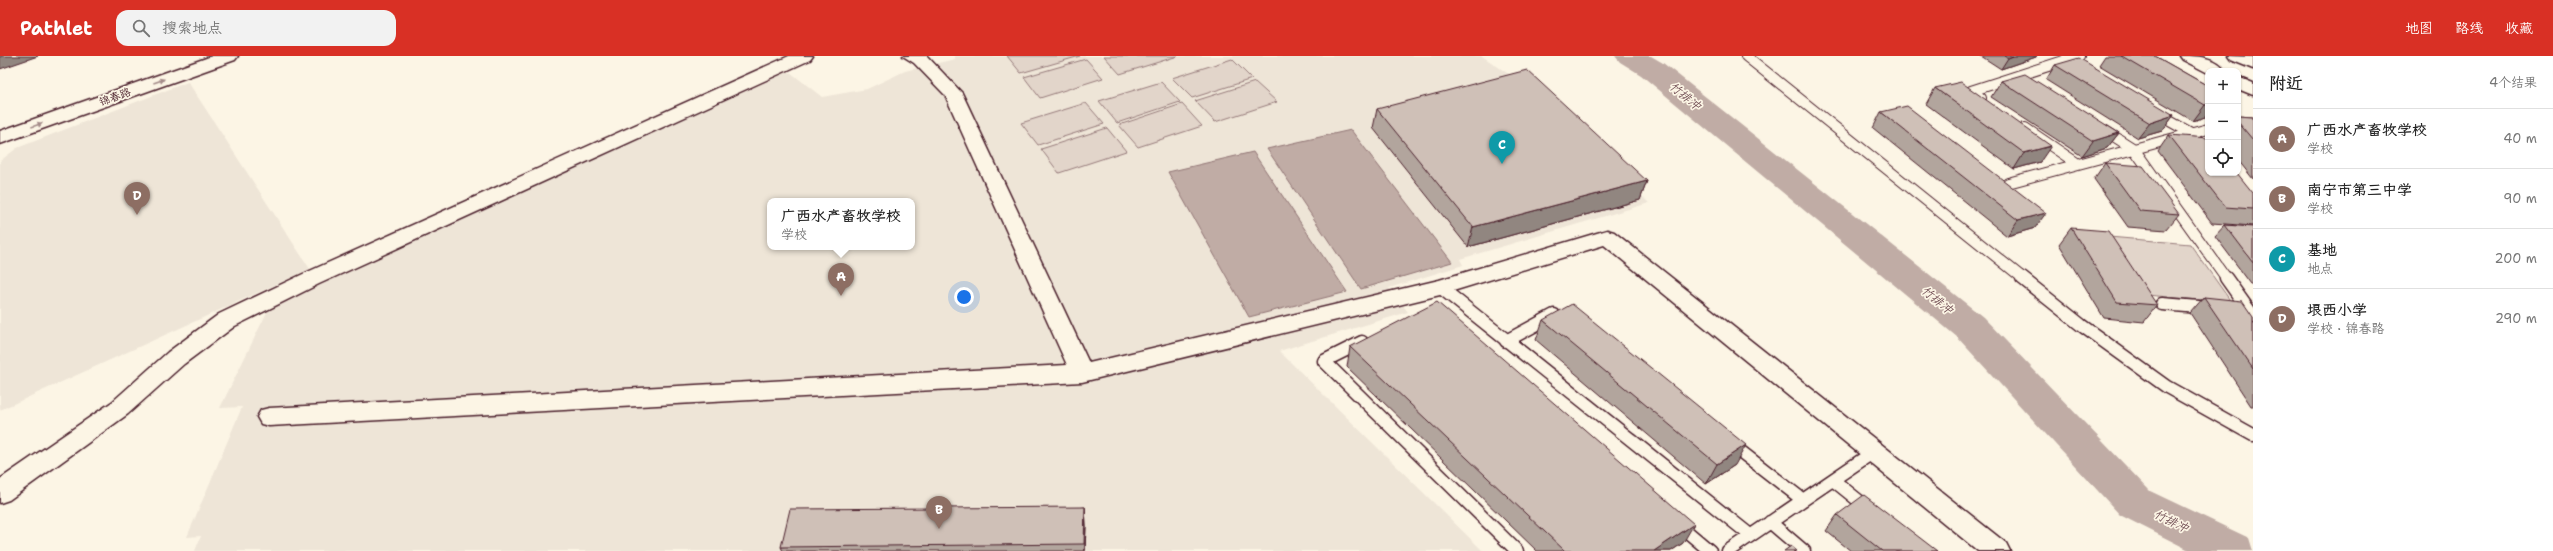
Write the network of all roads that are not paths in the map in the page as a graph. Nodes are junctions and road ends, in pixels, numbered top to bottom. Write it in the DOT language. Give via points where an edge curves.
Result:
graph roads {
  1 [pos="193,56"];
  2 [pos="229,56"];
  3 [pos="804,56"];
  4 [pos="912,56"];
  5 [pos="1746,56"];
  6 [pos="2054,56"];
  7 [pos="2079,56"];
  8 [pos="2189,56"];
  9 [pos="2237,56"];
  10 [pos="2063,61"];
  11 [pos="2253,64"];
  12 [pos="2211,68"];
  13 [pos="2076,69"];
  14 [pos="2018,75"];
  15 [pos="2031,83"];
  16 [pos="2241,84"];
  17 [pos="2253,90"];
  18 [pos="1990,104"];
  19 [pos="2151,110"];
  20 [pos="2015,121"];
  21 [pos="0,124"];
  22 [pos="2096,125"];
  23 [pos="2205,130"];
  24 [pos="2191,133"];
  25 [pos="0,138"];
  26 [pos="2134,149"];
  27 [pos="2205,151"];
  28 [pos="2078,164"];
  29 [pos="2008,183"];
  30 [pos="1440,287"];
  31 [pos="2162,304"];
  32 [pos="2251,313"];
  33 [pos="1568,316"];
  34 [pos="1372,337"];
  35 [pos="1506,341"];
  36 [pos="1082,373"];
  37 [pos="269,417"];
  38 [pos="2253,436"];
  39 [pos="1722,437"];
  40 [pos="1875,452"];
  41 [pos="1832,480"];
  42 [pos="0,493"];
  43 [pos="1803,500"];
  44 [pos="1667,515"];
  45 [pos="1880,518"];
  46 [pos="1770,522"];
  47 [pos="1750,536"];
  48 [pos="1517,551"];
  49 [pos="1710,551"];
  50 [pos="1728,551"];
  51 [pos="1804,551"];
  52 [pos="1997,551"];
  1 -- 21 [label="main road, 锦春路"];
  25 -- 2 [label="main road, 锦春路, one-way"];
  3 -- 42 [label="main road" via="318,276 227,320 176,358 120,408"];
  4 -- 36 [label="main road" via="920,59 954,93"];
  5 -- 38 [label="lane" via="2088,330 2167,388"];
  6 -- 10 [label="lane"];
  7 -- 10 [label="lane"];
  8 -- 12 [label="main road"];
  9 -- 11 [label="main road"];
  10 -- 13 [label="lane"];
  10 -- 14 [label="lane"];
  14 -- 15 [label="lane"];
  14 -- 18 [label="lane" via="1971,91"];
  16 -- 17 [label="main road"];
  19 -- 24 [label="lane"];
  20 -- 28 [label="lane"];
  22 -- 26 [label="lane"];
  23 -- 24 [label="lane"];
  24 -- 26 [label="lane"];
  24 -- 27 [label="lane"];
  26 -- 28 [label="lane"];
  26 -- 32 [label="lane"];
  28 -- 29 [label="lane"];
  30 -- 35 [label="lane"];
  30 -- 36 [label="main road"];
  30 -- 40 [label="main road" via="1607,237"];
  31 -- 32 [label="lane"];
  33 -- 35 [label="lane" via="1561,311"];
  34 -- 48 [label="lane" via="1324,361"];
  35 -- 47 [label="lane"];
  36 -- 37 [label="main road"];
  39 -- 43 [label="lane"];
  40 -- 41 [label="lane"];
  40 -- 52 [label="main road"];
  41 -- 43 [label="lane"];
  41 -- 45 [label="lane"];
  43 -- 46 [label="lane"];
  44 -- 49 [label="lane"];
  46 -- 47 [label="lane"];
  46 -- 51 [label="lane"];
  47 -- 50 [label="lane"];
}
